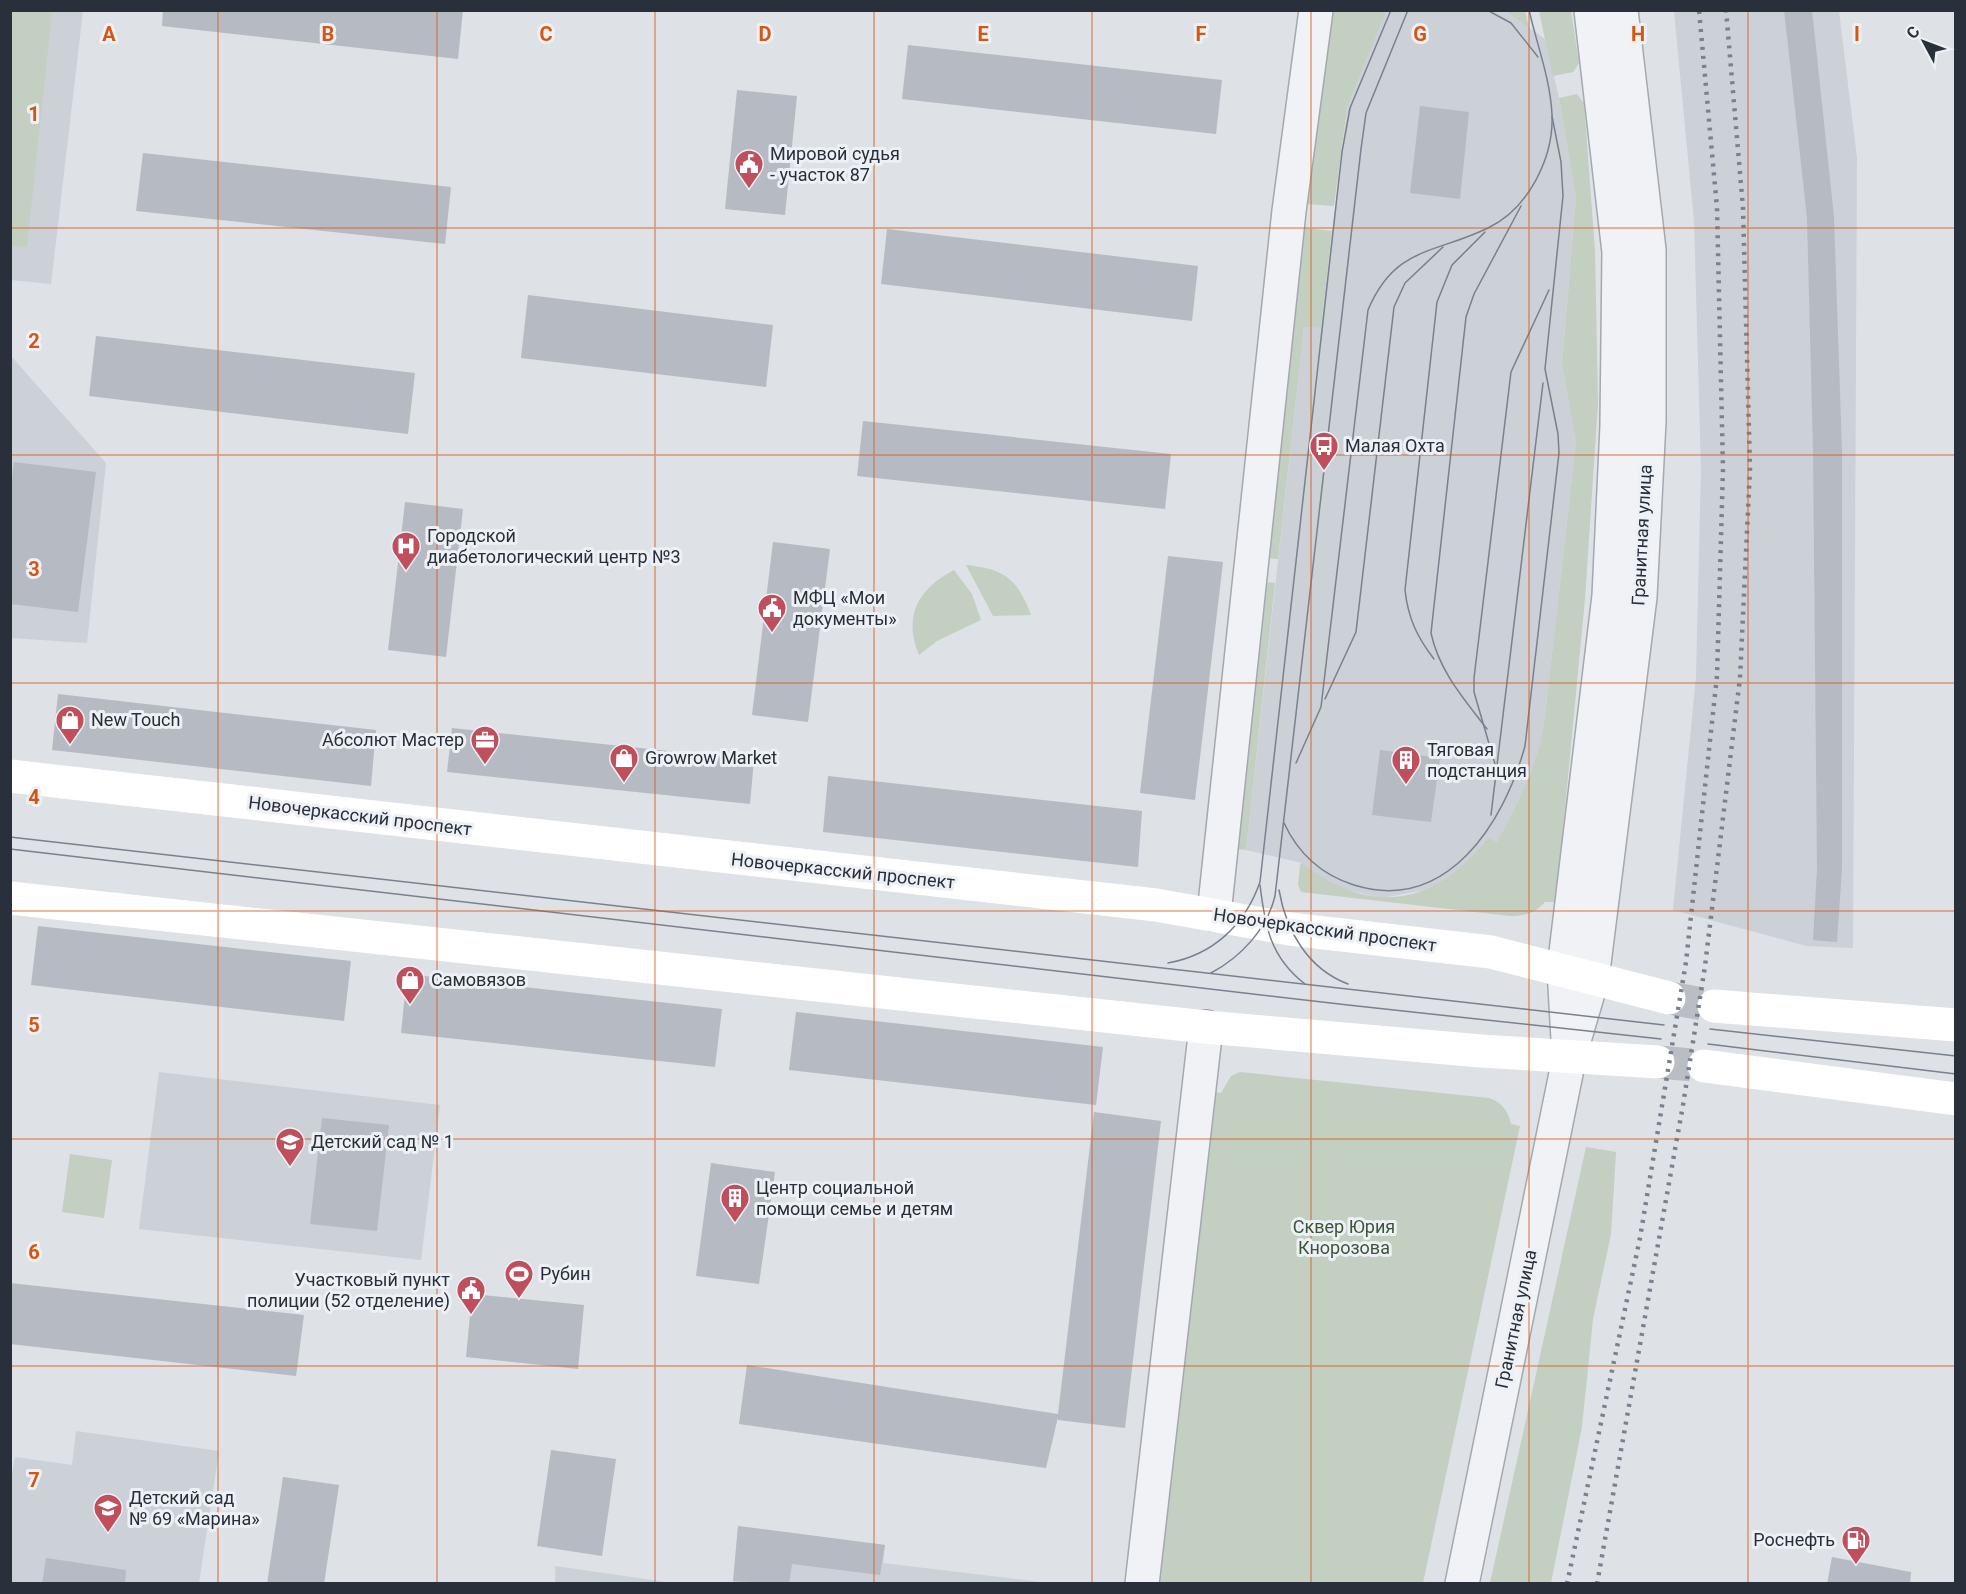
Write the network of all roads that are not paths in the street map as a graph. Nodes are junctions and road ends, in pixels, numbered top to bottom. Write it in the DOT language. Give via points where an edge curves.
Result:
graph roads {
  1 [pos="1316,10"];
  2 [pos="1591,10"];
  3 [pos="1621,10"];
  4 [pos="10,776"];
  5 [pos="10,898"];
  6 [pos="1214,914"];
  7 [pos="1578,974"];
  8 [pos="1669,998"];
  9 [pos="1718,1006"];
  10 [pos="1956,1025"];
  11 [pos="1206,1027"];
  12 [pos="1570,1054"];
  13 [pos="1658,1062"];
  14 [pos="1710,1066"];
  15 [pos="1956,1099"];
  16 [pos="1142,1584"];
  17 [pos="1462,1584"];
  1 -- 6 [label="street" via="1289,211"];
  2 -- 7 [label="street, Гранитная улица" via="1619,252 1617,426 1609,596"];
  3 -- 7 [label="street, Гранитная улица" via="1649,250 1649,421 1640,597"];
  4 -- 6 [label="main road, Новочеркасский проспект"];
  5 -- 11 [label="main road"];
  6 -- 7 [label="main road, Новочеркасский проспект" via="1290,929 1491,952"];
  7 -- 8 [label="main road, Новочеркасский проспект"];
  7 -- 12 [label="street, Гранитная улица"];
  9 -- 10 [label="main road"];
  11 -- 12 [label="main road" via="1481,1051"];
  11 -- 16 [label="street"];
  12 -- 13 [label="main road"];
  12 -- 17 [label="street, Гранитная улица"];
  14 -- 15 [label="main road"];
}
